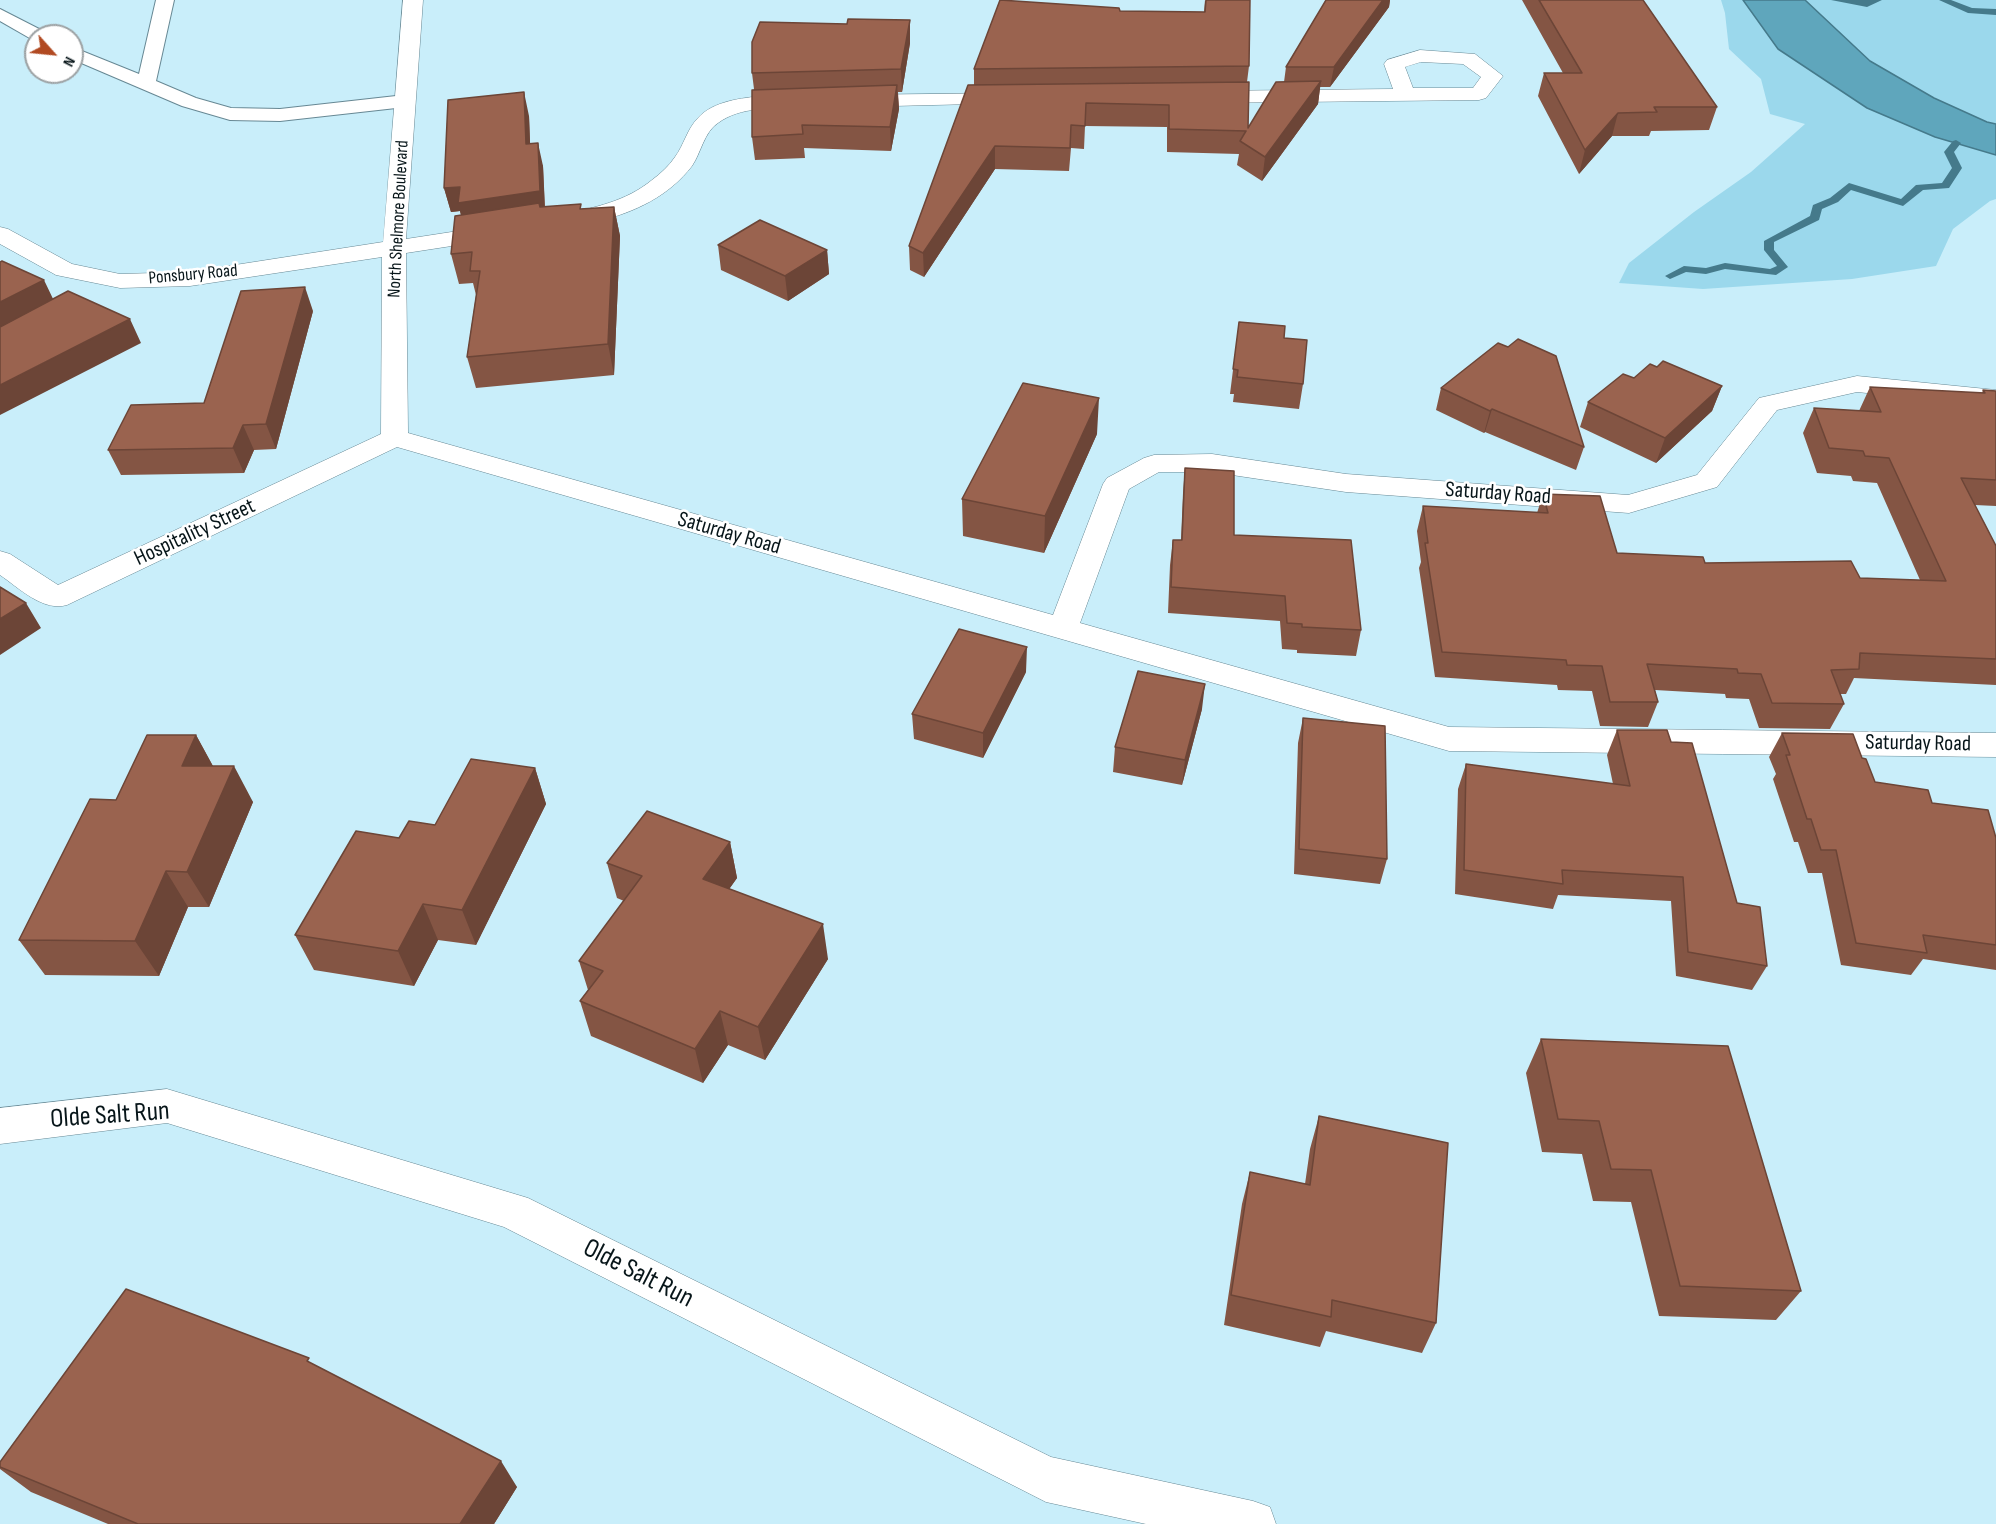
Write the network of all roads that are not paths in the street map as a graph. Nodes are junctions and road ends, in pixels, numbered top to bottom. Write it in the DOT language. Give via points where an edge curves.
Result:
graph roads {
  1 [pos="165,0"];
  2 [pos="413,0"];
  3 [pos="0,14"];
  4 [pos="24,28"];
  5 [pos="84,57"];
  6 [pos="146,84"];
  7 [pos="1405,94"];
  8 [pos="1178,97"];
  9 [pos="1034,99"];
  10 [pos="405,102"];
  11 [pos="548,224"];
  12 [pos="513,229"];
  13 [pos="0,234"];
  14 [pos="394,248"];
  15 [pos="120,281"];
  16 [pos="90,297"];
  17 [pos="1996,398"];
  18 [pos="395,438"];
  19 [pos="0,561"];
  20 [pos="1063,629"];
  21 [pos="1996,745"];
  22 [pos="0,1126"];
  23 [pos="1253,1524"];
  1 -- 6 [label="lane"];
  2 -- 10 [label="street, North Shelmore Boulevard"];
  3 -- 4 [label="lane"];
  5 -- 6 [label="lane"];
  6 -- 10 [label="lane" via="215,111 251,116"];
  7 -- 8 [label="street"];
  9 -- 11 [label="street" via="737,105 707,120 683,162 645,198 596,216"];
  10 -- 14 [label="street, North Shelmore Boulevard"];
  12 -- 14 [label="street, Ponsbury Road"];
  13 -- 15 [label="street, Ponsbury Road" via="65,270"];
  14 -- 15 [label="street, Ponsbury Road" via="190,279"];
  14 -- 18 [label="street, North Shelmore Boulevard"];
  15 -- 16 [label="street"];
  17 -- 20 [label="street, Saturday Road" via="1857,384 1768,404 1707,481 1629,504 1346,483 1212,463 1154,464 1118,484"];
  18 -- 19 [label="street, Hospitality Street" via="56,598"];
  18 -- 20 [label="street, Saturday Road"];
  20 -- 21 [label="street, Saturday Road" via="1449,739"];
  22 -- 23 [label="street, Olde Salt Run" via="167,1106 513,1211 1046,1479"];
}
